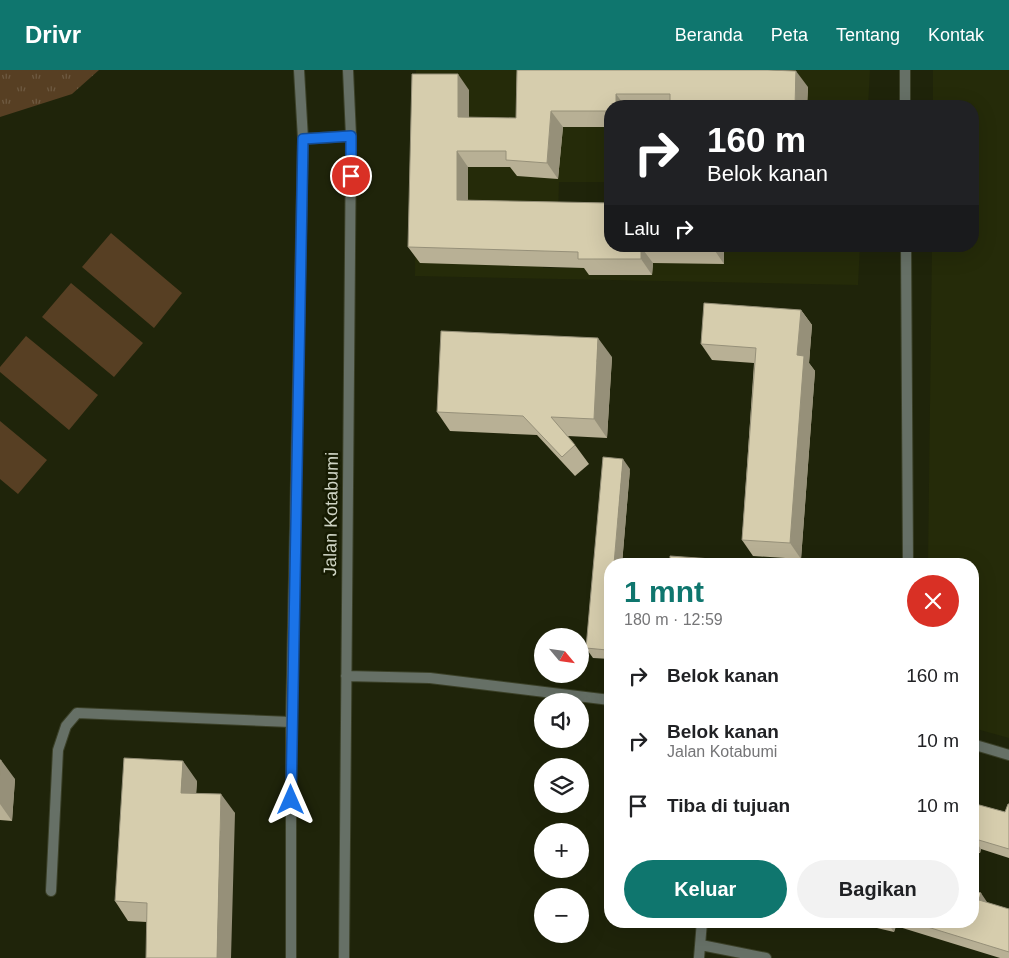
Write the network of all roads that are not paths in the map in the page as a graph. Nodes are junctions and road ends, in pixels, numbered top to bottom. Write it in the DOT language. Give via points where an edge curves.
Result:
graph roads {
  1 [pos="299,70"];
  2 [pos="348,70"];
  3 [pos="905,70"];
  4 [pos="905,100"];
  5 [pos="351,136"];
  6 [pos="303,139"];
  7 [pos="906,252"];
  8 [pos="908,558"];
  9 [pos="346,676"];
  10 [pos="604,699"];
  11 [pos="291,722"];
  12 [pos="979,746"];
  13 [pos="1009,754"];
  14 [pos="52,891"];
  15 [pos="701,928"];
  16 [pos="700,945"];
  17 [pos="291,958"];
  18 [pos="344,958"];
  19 [pos="699,958"];
  20 [pos="766,958"];
  1 -- 6 [label="street, Jalan Kotabumi"];
  2 -- 5 [label="street, Jalan Kotabumi"];
  3 -- 4 [label="street"];
  5 -- 6 [label="street"];
  5 -- 9 [label="street, Jalan Kotabumi"];
  6 -- 11 [label="street, Jalan Kotabumi"];
  7 -- 8 [label="street"];
  9 -- 10 [label="street" via="430,678"];
  9 -- 18 [label="street, Jalan Kotabumi"];
  11 -- 14 [label="street" via="77,713 66,726 58,750"];
  11 -- 17 [label="street, Jalan Kotabumi"];
  12 -- 13 [label="street"];
  15 -- 16 [label="street"];
  16 -- 19 [label="street"];
  16 -- 20 [label="street"];
}
